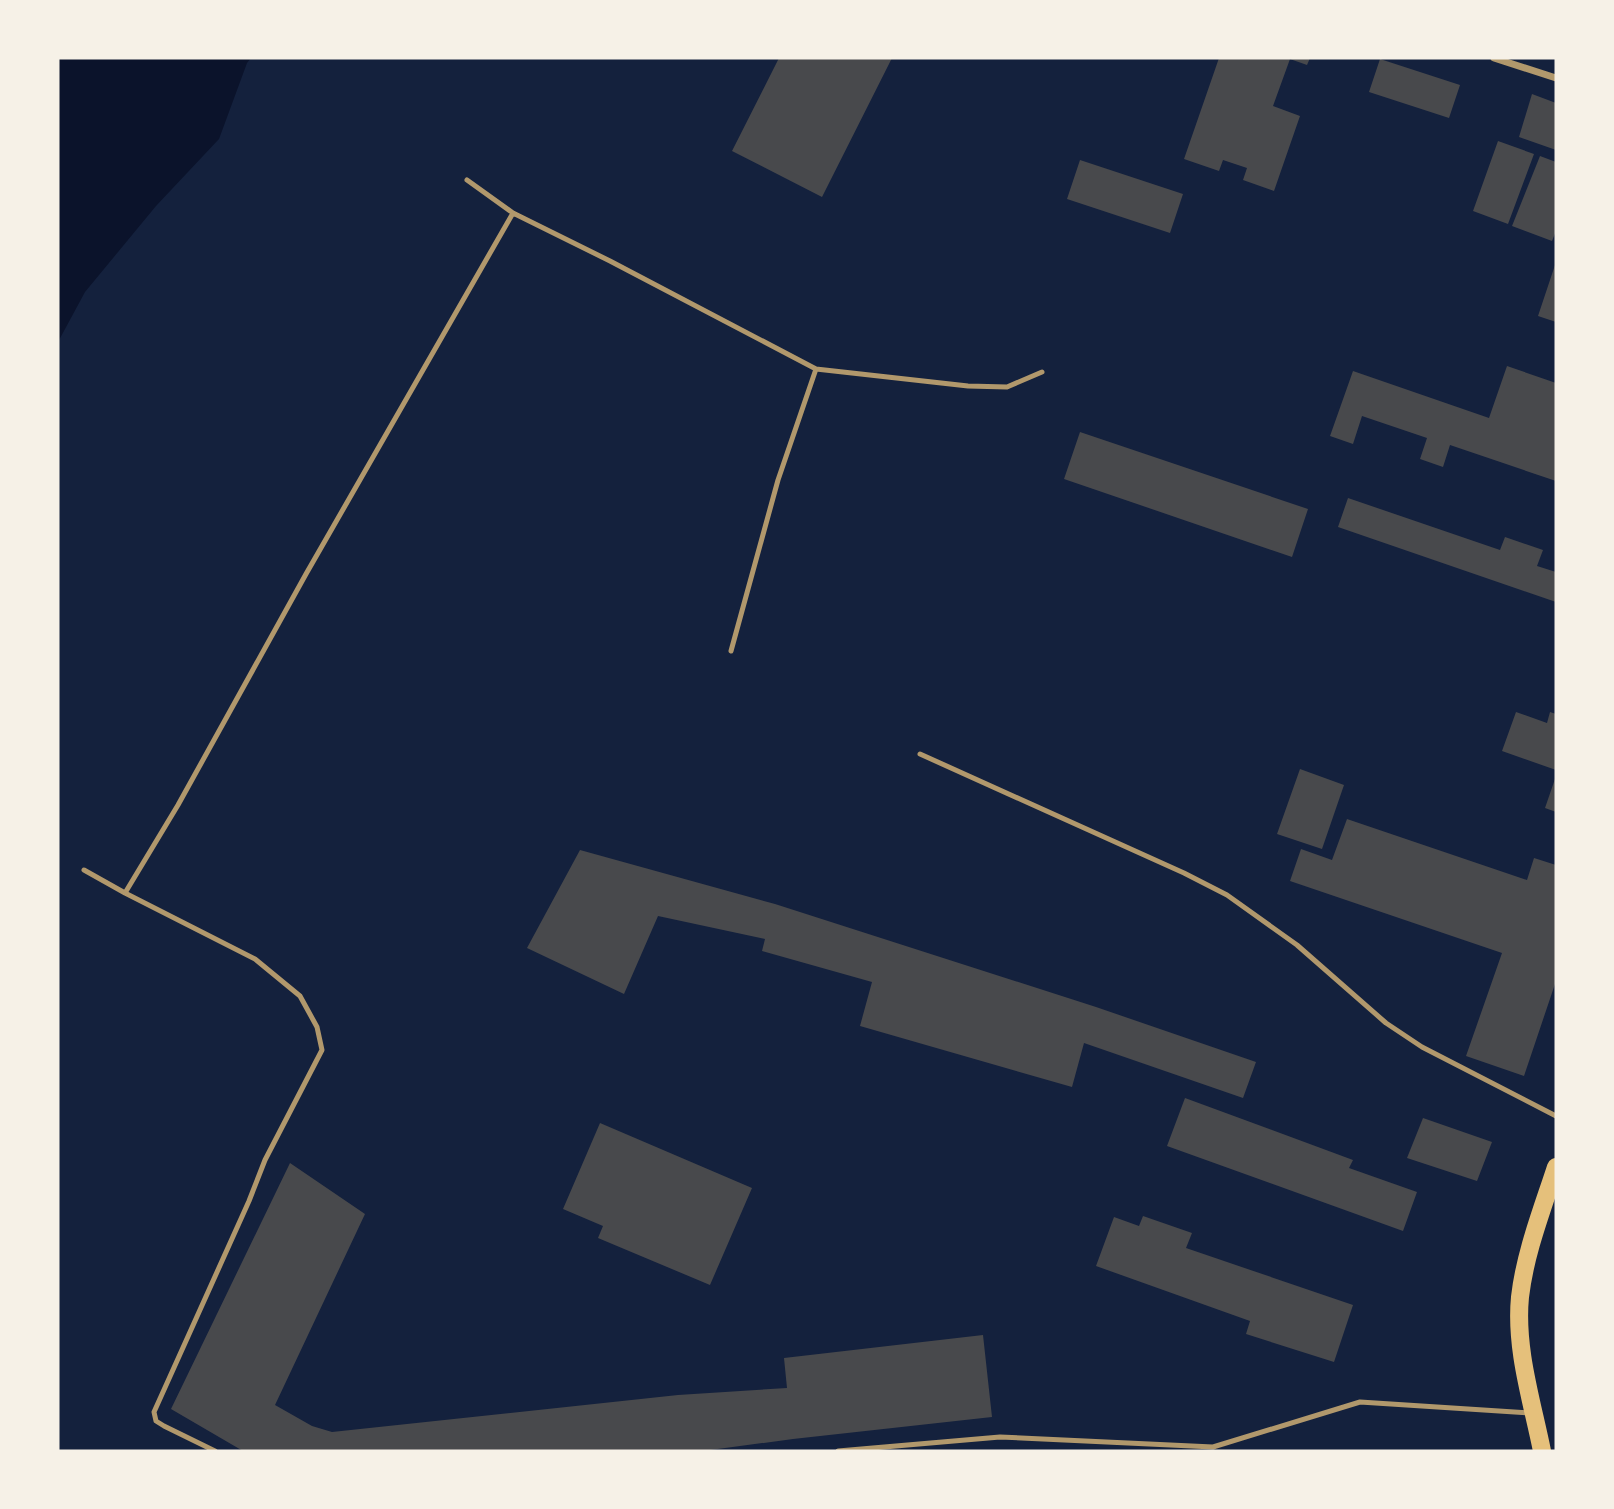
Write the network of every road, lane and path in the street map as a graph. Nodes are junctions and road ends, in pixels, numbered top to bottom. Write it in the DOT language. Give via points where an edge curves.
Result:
graph roads {
  1 [pos="1494,58"];
  2 [pos="1556,78"];
  3 [pos="467,180"];
  4 [pos="513,213"];
  5 [pos="816,369"];
  6 [pos="1042,372"];
  7 [pos="731,652"];
  8 [pos="920,754"];
  9 [pos="84,870"];
  10 [pos="125,893"];
  11 [pos="1556,1116"];
  12 [pos="1556,1167"];
  13 [pos="1534,1414"];
  14 [pos="215,1451"];
  15 [pos="838,1451"];
  16 [pos="1542,1451"];
  1 -- 2 [label="street"];
  3 -- 4 [label="lane"];
  4 -- 5 [label="lane"];
  4 -- 10 [label="lane"];
  5 -- 6 [label="lane" via="1007,387"];
  5 -- 7 [label="lane" via="778,480"];
  8 -- 11 [label="lane" via="1227,895 1297,945 1386,1023 1422,1047"];
  9 -- 10 [label="lane"];
  10 -- 14 [label="lane" via="255,959 300,996 323,1050 265,1160 154,1412 156,1421"];
  12 -- 13 [label="main road" via="1520,1296 1526,1380"];
  13 -- 15 [label="lane" via="1360,1402 1213,1447 1000,1437"];
  13 -- 16 [label="main road"];
}
